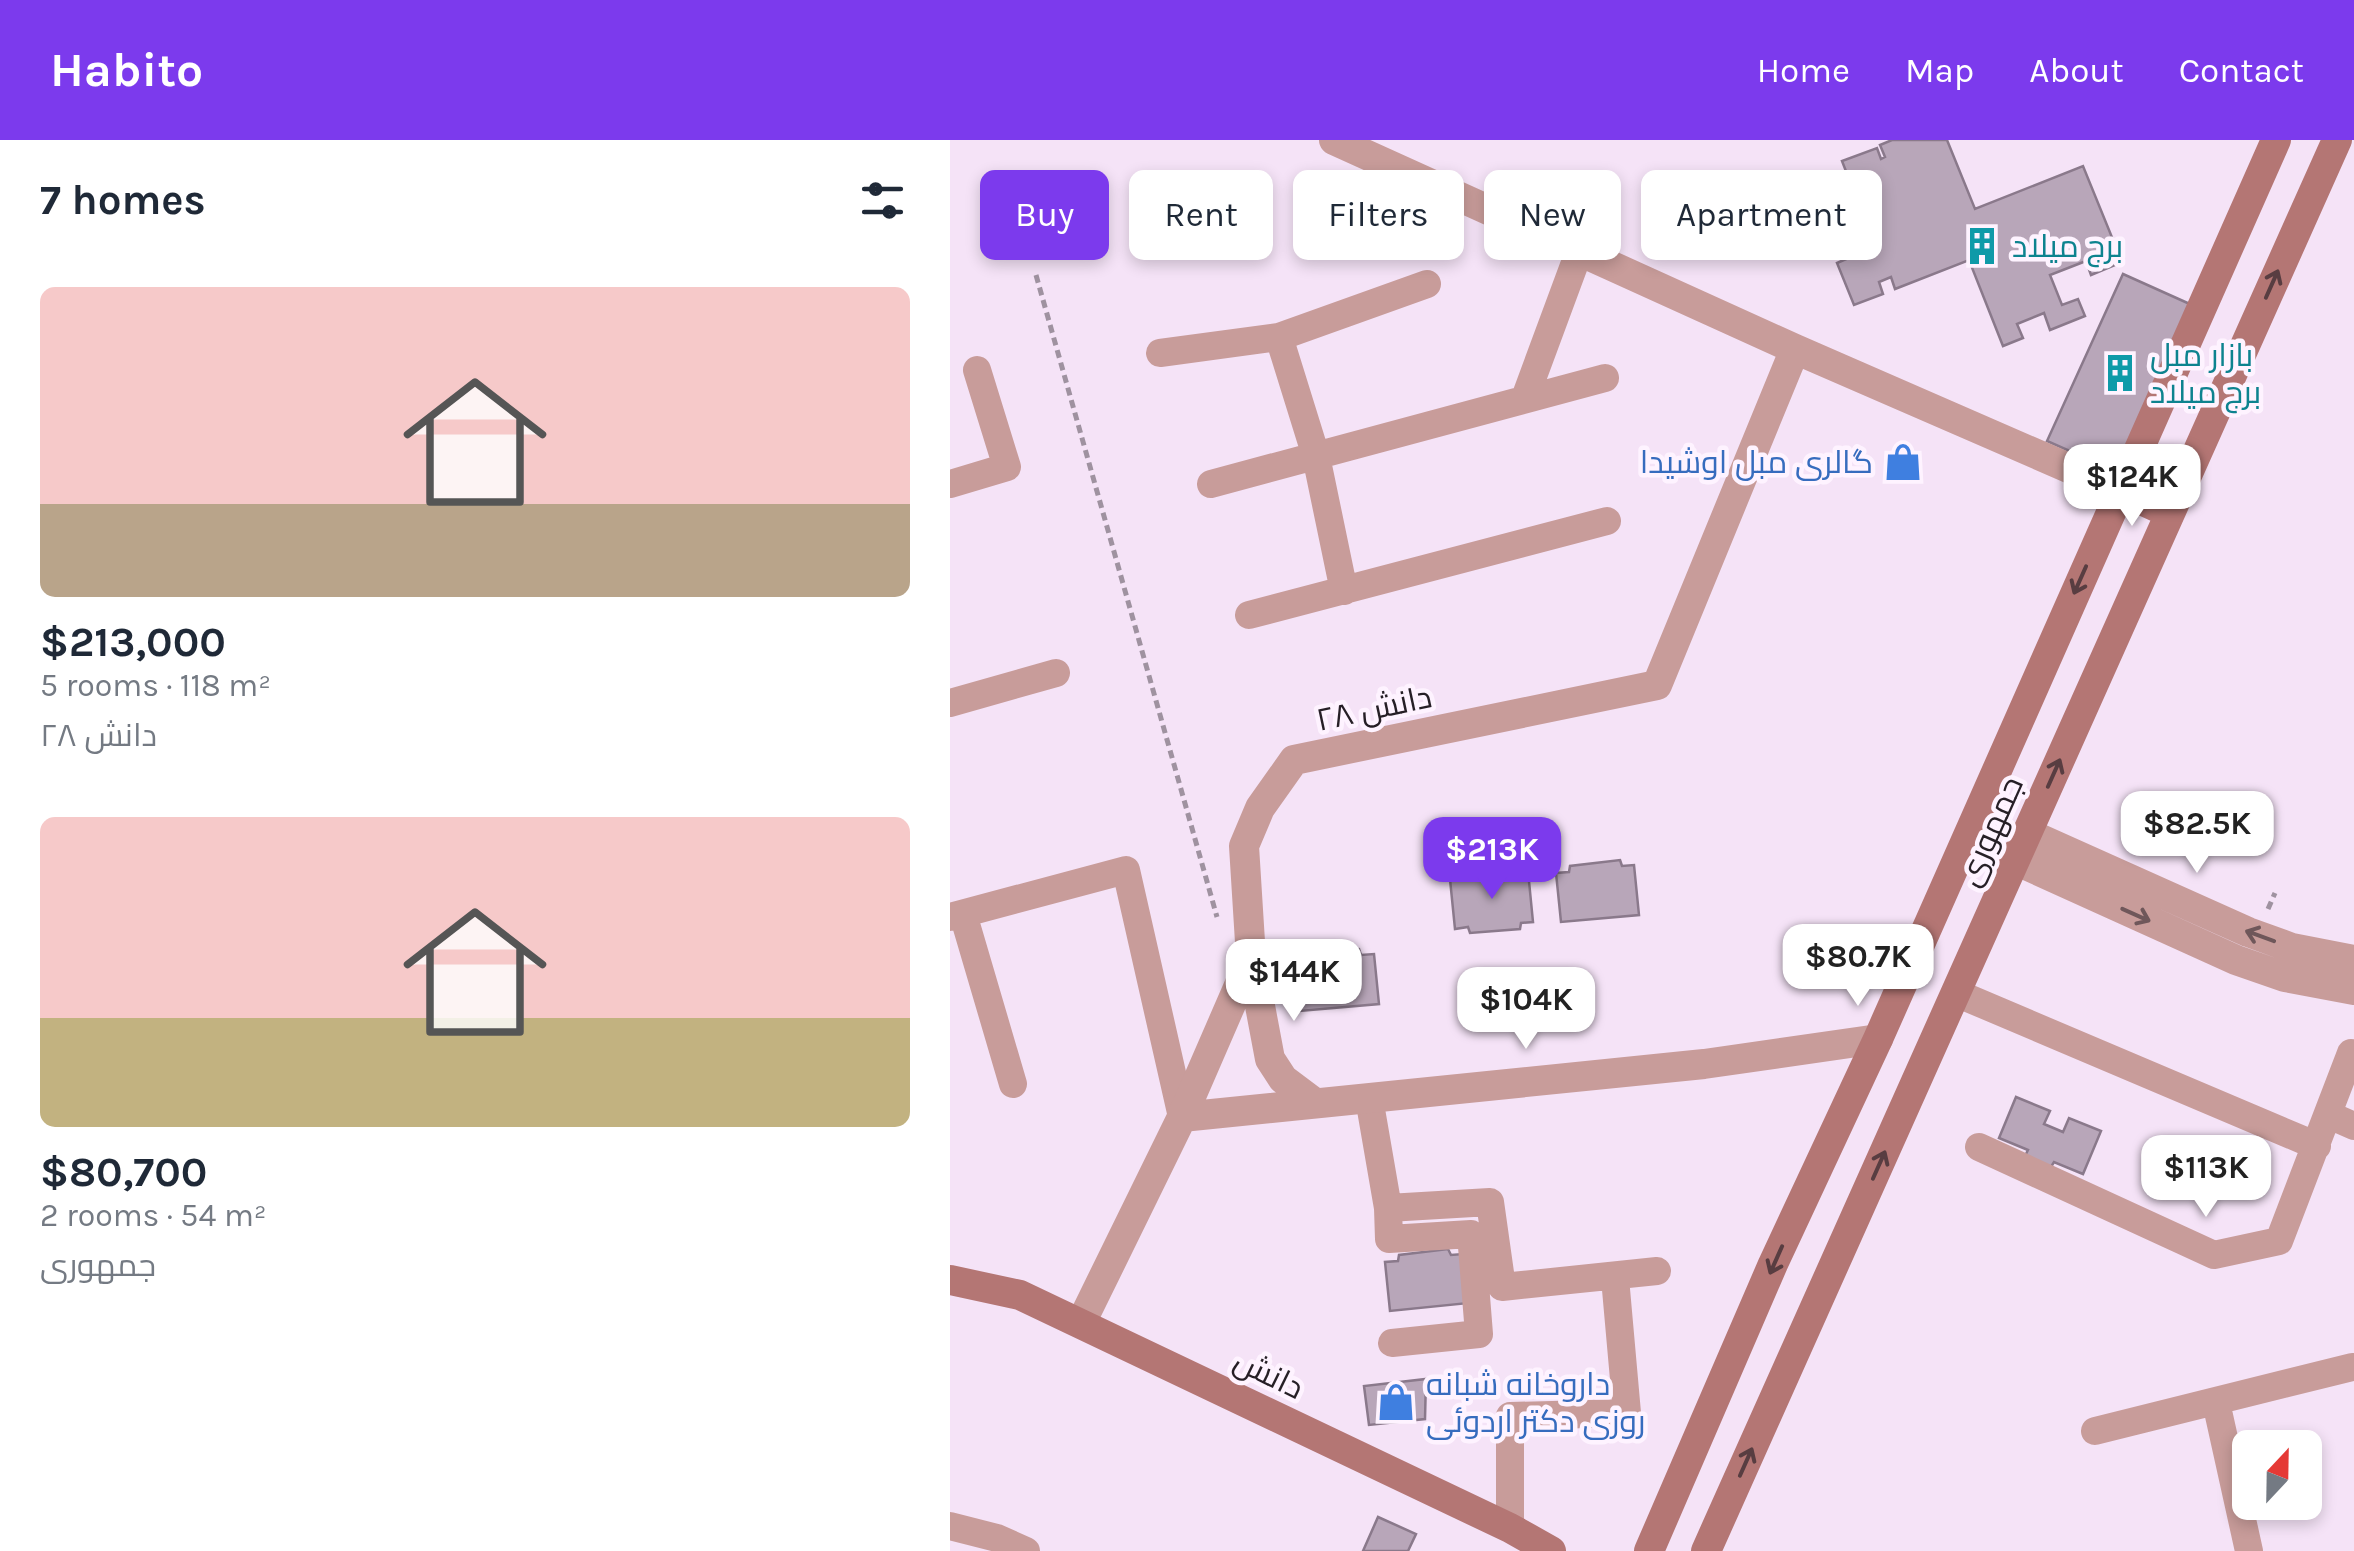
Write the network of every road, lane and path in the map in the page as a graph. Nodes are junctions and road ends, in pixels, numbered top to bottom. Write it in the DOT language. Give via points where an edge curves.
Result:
graph roads {
  1 [pos="1334,140"];
  2 [pos="2276,140"];
  3 [pos="2337,140"];
  4 [pos="1484,209"];
  5 [pos="1576,260"];
  6 [pos="1597,260"];
  7 [pos="1036,275"];
  8 [pos="1427,284"];
  9 [pos="1279,337"];
  10 [pos="1794,349"];
  11 [pos="1160,353"];
  12 [pos="977,370"];
  13 [pos="1605,378"];
  14 [pos="1524,398"];
  15 [pos="1316,456"];
  16 [pos="950,484"];
  17 [pos="1211,484"];
  18 [pos="2119,490"];
  19 [pos="2170,513"];
  20 [pos="1607,521"];
  21 [pos="1344,590"];
  22 [pos="1249,615"];
  23 [pos="1056,674"];
  24 [pos="950,703"];
  25 [pos="2021,847"];
  26 [pos="956,916"];
  27 [pos="1218,918"];
  28 [pos="1252,958"];
  29 [pos="2354,960"];
  30 [pos="2354,990"];
  31 [pos="1956,994"];
  32 [pos="1878,1039"];
  33 [pos="2351,1054"];
  34 [pos="1013,1084"];
  35 [pos="1369,1098"];
  36 [pos="1315,1103"];
  37 [pos="1182,1117"];
  38 [pos="2342,1121"];
  39 [pos="1979,1146"];
  40 [pos="2317,1146"];
  41 [pos="1388,1208"];
  42 [pos="1657,1270"];
  43 [pos="1615,1278"];
  44 [pos="950,1280"];
  45 [pos="1081,1323"];
  46 [pos="1392,1343"];
  47 [pos="2352,1368"];
  48 [pos="2216,1402"];
  49 [pos="2095,1432"];
  50 [pos="950,1526"];
  51 [pos="1510,1528"];
  52 [pos="1026,1551"];
  53 [pos="1552,1551"];
  54 [pos="1649,1551"];
  55 [pos="1706,1551"];
  56 [pos="2249,1551"];
  1 -- 4 [label="street"];
  2 -- 18 [label="main road, جمهوری"];
  19 -- 3 [label="main road, جمهوری, one-way"];
  5 -- 14 [label="street"];
  6 -- 10 [label="street"];
  7 -- 27 [label="path"];
  8 -- 9 [label="street"];
  9 -- 11 [label="street"];
  9 -- 15 [label="street"];
  10 -- 18 [label="street"];
  10 -- 28 [label="street, دانش ۲۸" via="1657,685 1294,760 1260,808 1244,846"];
  12 -- 16 [label="street" via="1007,467"];
  13 -- 14 [label="street"];
  14 -- 15 [label="street"];
  15 -- 17 [label="street"];
  15 -- 21 [label="street"];
  18 -- 19 [label="main road"];
  18 -- 32 [label="main road, جمهوری, one-way"];
  25 -- 19 [label="main road, جمهوری, one-way"];
  20 -- 21 [label="street"];
  21 -- 22 [label="street"];
  23 -- 24 [label="street"];
  29 -- 25 [label="street, one-way" via="2292,948"];
  25 -- 30 [label="street, one-way" via="2236,960"];
  25 -- 31 [label="main road, جمهوری"];
  26 -- 34 [label="street"];
  26 -- 37 [label="street" via="1126,870"];
  28 -- 36 [label="street" via="1270,1059"];
  28 -- 37 [label="street, دانش ۲۸"];
  31 -- 40 [label="street"];
  55 -- 31 [label="main road, جمهوری, one-way"];
  32 -- 35 [label="street"];
  32 -- 54 [label="main road, جمهوری, one-way"];
  33 -- 38 [label="street"];
  35 -- 36 [label="street"];
  35 -- 41 [label="street"];
  36 -- 37 [label="street"];
  37 -- 45 [label="street, دانش ۲۸"];
  38 -- 40 [label="street"];
  39 -- 40 [label="street" via="2214,1255 2278,1240"];
  41 -- 43 [label="street" via="1490,1202 1502,1287"];
  41 -- 46 [label="street" via="1389,1239 1471,1234 1478,1334"];
  42 -- 43 [label="street"];
  43 -- 51 [label="street" via="1626,1413 1510,1416"];
  44 -- 45 [label="main road, دانش" via="1020,1295"];
  45 -- 51 [label="main road, دانش"];
  47 -- 48 [label="street"];
  48 -- 49 [label="street"];
  48 -- 56 [label="street"];
  50 -- 52 [label="street"];
  51 -- 53 [label="main road, دانش"];
}
